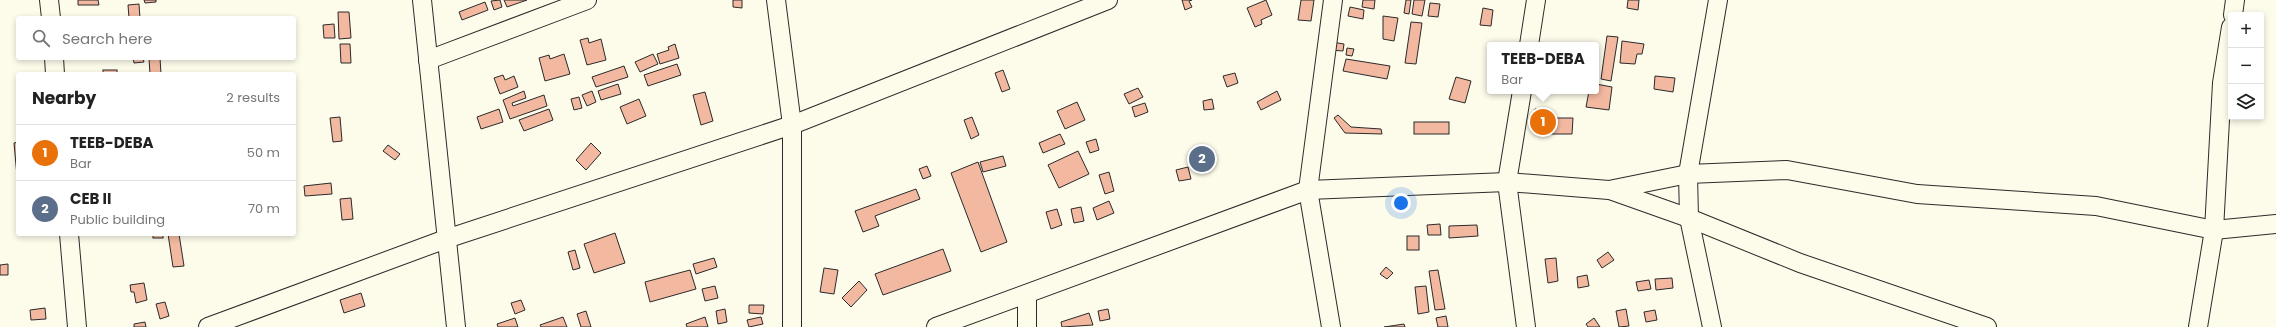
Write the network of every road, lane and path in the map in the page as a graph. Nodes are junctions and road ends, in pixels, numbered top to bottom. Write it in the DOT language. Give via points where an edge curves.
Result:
graph roads {
  1 [pos="49,0"];
  2 [pos="422,0"];
  3 [pos="776,0"];
  4 [pos="1108,0"];
  5 [pos="1333,0"];
  6 [pos="1536,0"];
  7 [pos="1718,0"];
  8 [pos="2235,0"];
  9 [pos="579,1"];
  10 [pos="2233,12"];
  11 [pos="50,16"];
  12 [pos="1529,42"];
  13 [pos="2228,46"];
  14 [pos="54,60"];
  15 [pos="428,60"];
  16 [pos="55,72"];
  17 [pos="1522,94"];
  18 [pos="792,125"];
  19 [pos="1688,174"];
  20 [pos="1507,182"];
  21 [pos="1308,190"];
  22 [pos="1609,190"];
  23 [pos="1689,218"];
  24 [pos="2276,224"];
  25 [pos="2214,230"];
  26 [pos="69,236"];
  27 [pos="446,239"];
  28 [pos="1027,294"];
  29 [pos="77,327"];
  30 [pos="208,327"];
  31 [pos="456,327"];
  32 [pos="792,327"];
  33 [pos="936,327"];
  34 [pos="1028,327"];
  35 [pos="1330,327"];
  36 [pos="1526,327"];
  37 [pos="1712,327"];
  38 [pos="1987,327"];
  39 [pos="2198,327"];
  1 -- 11 [label="street"];
  2 -- 15 [label="street"];
  3 -- 18 [label="street"];
  4 -- 18 [label="street"];
  5 -- 21 [label="street"];
  6 -- 12 [label="street"];
  7 -- 19 [label="street"];
  8 -- 10 [label="street"];
  9 -- 15 [label="street"];
  13 -- 25 [label="street" via="2222,83"];
  14 -- 16 [label="street"];
  15 -- 27 [label="street"];
  17 -- 20 [label="street"];
  18 -- 27 [label="street"];
  18 -- 32 [label="street"];
  19 -- 22 [label="street"];
  19 -- 23 [label="street"];
  19 -- 25 [label="street" via="1787,170 1917,194 2096,206"];
  20 -- 21 [label="street"];
  20 -- 22 [label="street"];
  20 -- 36 [label="street"];
  21 -- 28 [label="street"];
  21 -- 35 [label="street"];
  22 -- 23 [label="street"];
  23 -- 37 [label="street"];
  23 -- 38 [label="street" via="1800,262"];
  24 -- 25 [label="street"];
  25 -- 39 [label="street"];
  26 -- 29 [label="street"];
  27 -- 30 [label="street"];
  27 -- 31 [label="street"];
  28 -- 33 [label="street"];
  28 -- 34 [label="street"];
}
